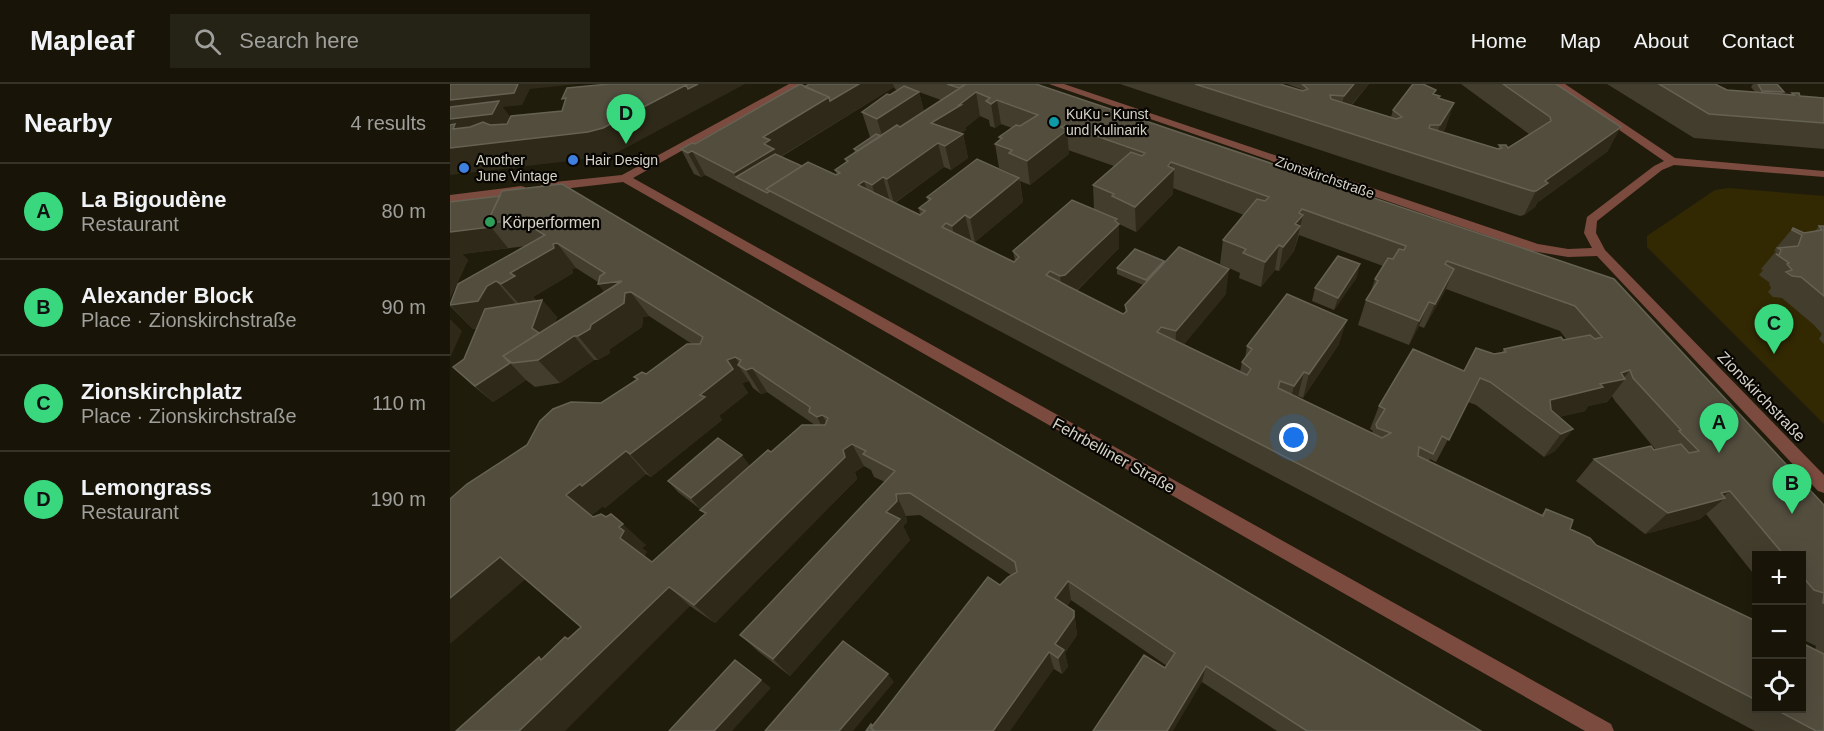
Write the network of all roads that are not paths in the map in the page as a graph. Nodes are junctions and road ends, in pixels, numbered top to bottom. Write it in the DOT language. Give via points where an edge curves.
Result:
graph roads {
  1 [pos="796,84"];
  2 [pos="1053,84"];
  3 [pos="1558,84"];
  4 [pos="1672,161"];
  5 [pos="1824,174"];
  6 [pos="625,178"];
  7 [pos="450,199"];
  8 [pos="1600,252"];
  9 [pos="1824,486"];
  10 [pos="1604,731"];
  1 -- 6 [label="street"];
  2 -- 8 [label="street, Zionskirchstraße" via="1536,248"];
  3 -- 4 [label="street"];
  4 -- 5 [label="street"];
  4 -- 8 [label="street, Zionskirchstraße" via="1591,219 1590,233"];
  6 -- 7 [label="street"];
  6 -- 10 [label="street, Fehrbelliner Straße"];
  8 -- 9 [label="street, Zionskirchstraße"];
}
